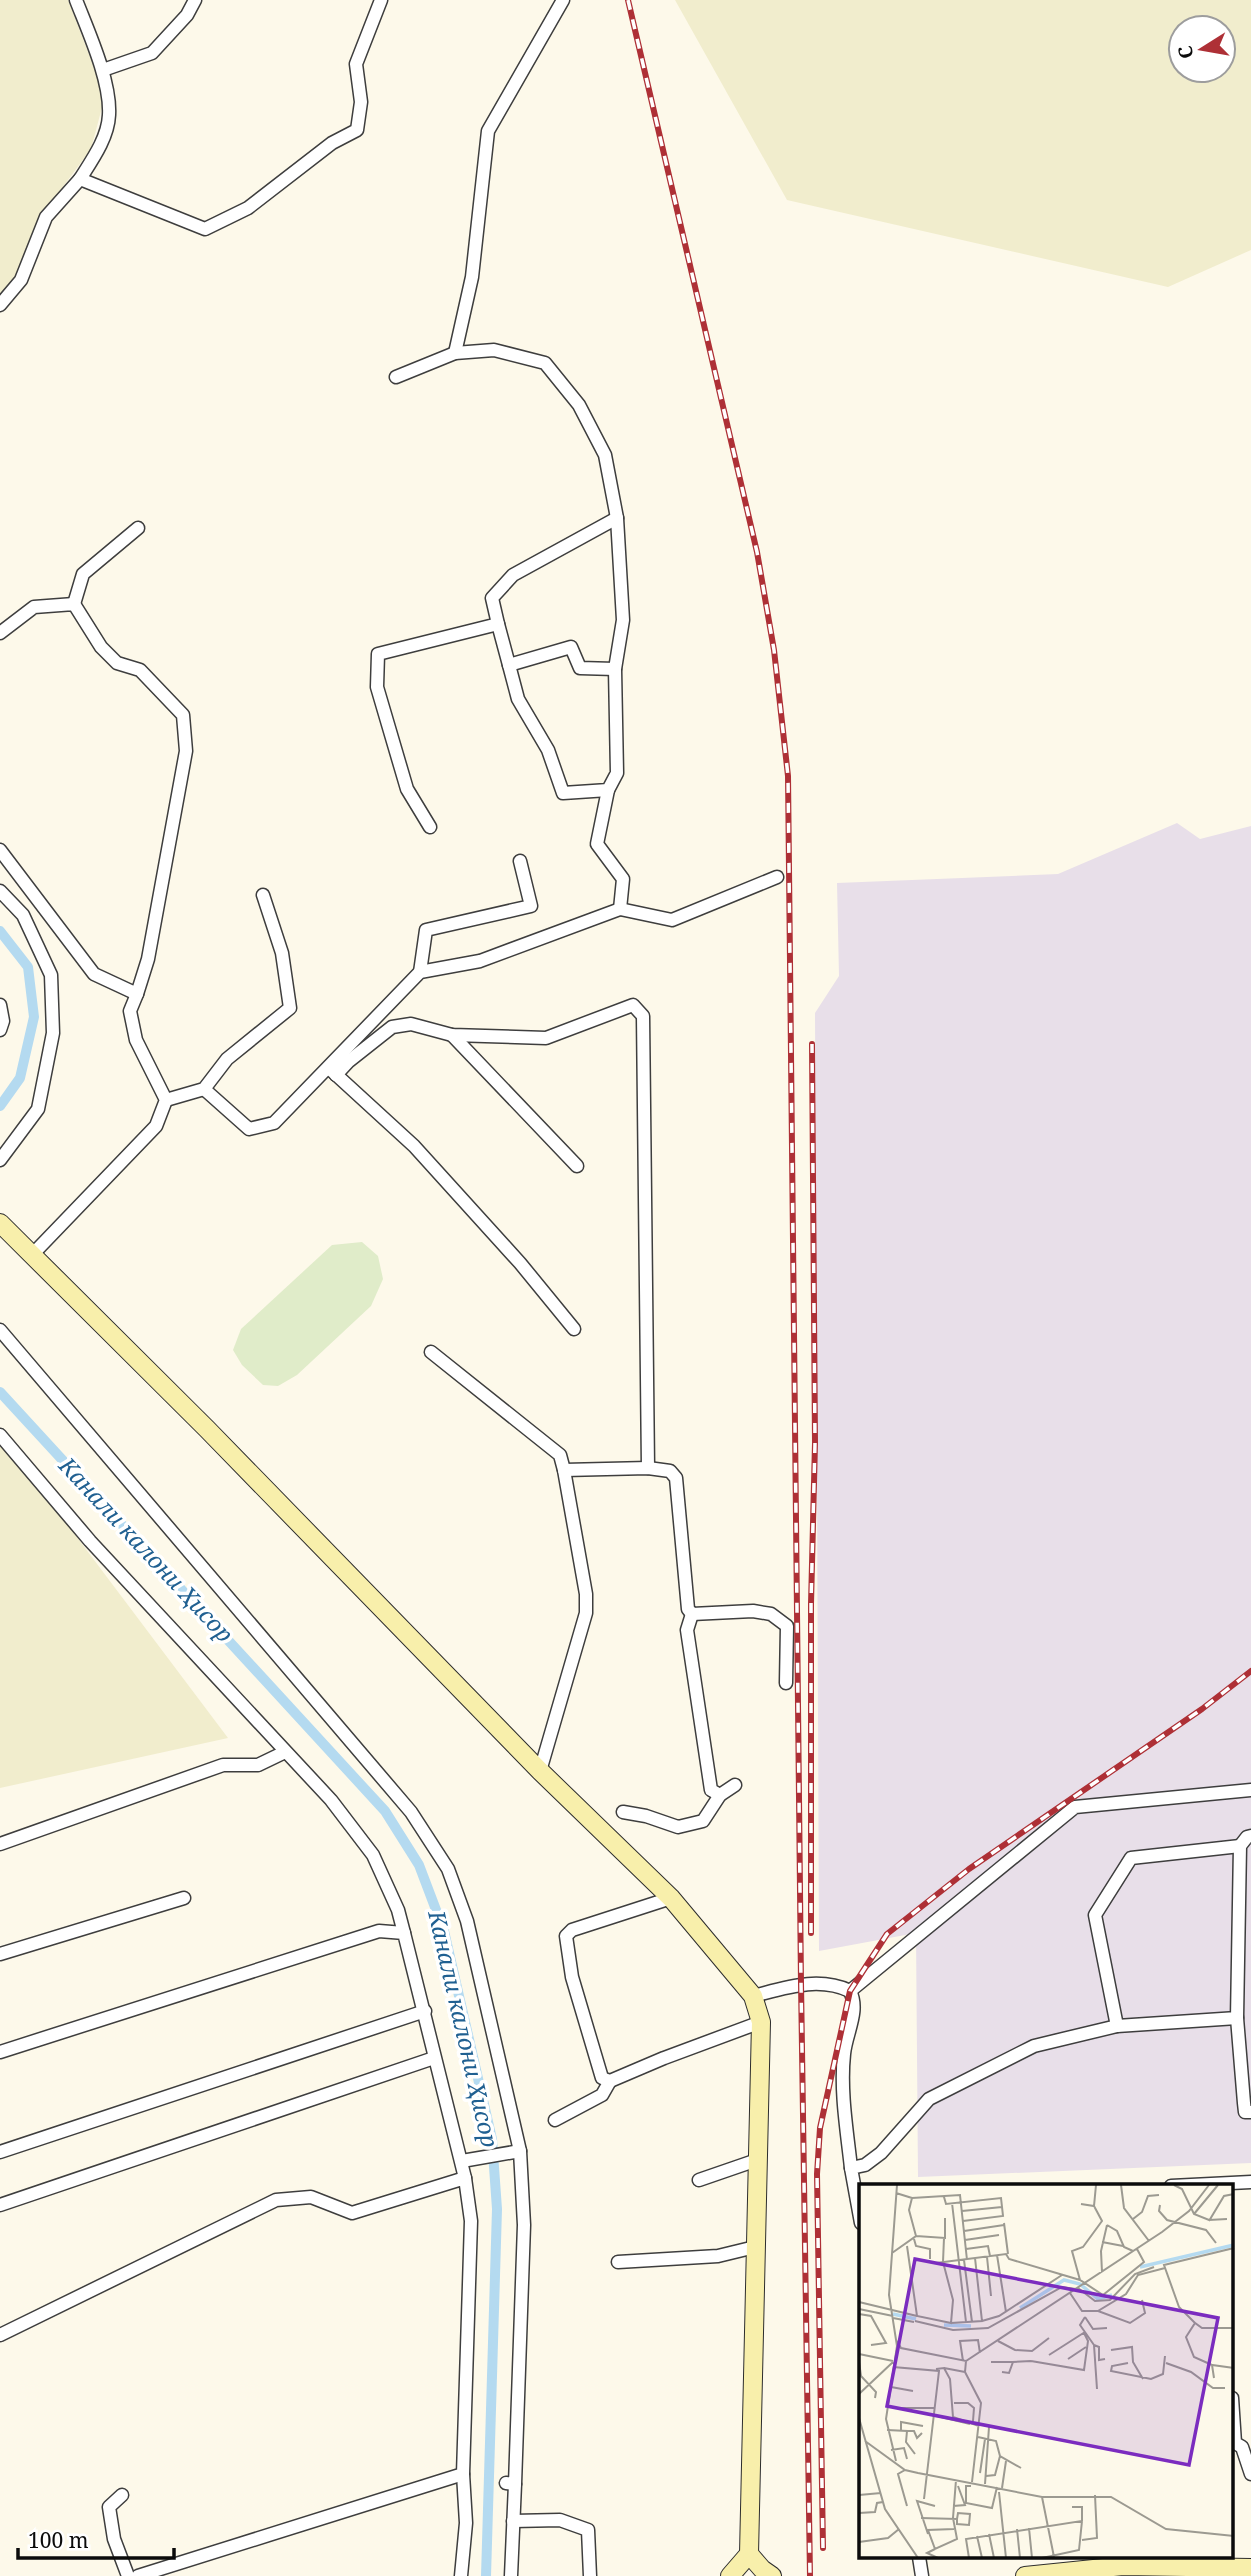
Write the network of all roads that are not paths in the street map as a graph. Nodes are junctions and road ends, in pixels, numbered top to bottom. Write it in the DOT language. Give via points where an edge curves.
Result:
graph roads {
  1 [pos="76,0"];
  2 [pos="195,0"];
  3 [pos="381,0"];
  4 [pos="563,0"];
  5 [pos="103,70"];
  6 [pos="80,179"];
  7 [pos="0,305"];
  8 [pos="455,353"];
  9 [pos="396,377"];
  10 [pos="617,518"];
  11 [pos="138,528"];
  12 [pos="74,604"];
  13 [pos="498,624"];
  14 [pos="0,634"];
  15 [pos="509,665"];
  16 [pos="615,670"];
  17 [pos="608,790"];
  18 [pos="430,827"];
  19 [pos="0,850"];
  20 [pos="520,861"];
  21 [pos="777,877"];
  22 [pos="0,891"];
  23 [pos="263,895"];
  24 [pos="620,909"];
  25 [pos="420,972"];
  26 [pos="137,994"];
  27 [pos="0,1005"];
  28 [pos="0,1030"];
  29 [pos="452,1035"];
  30 [pos="333,1071"];
  31 [pos="204,1089"];
  32 [pos="166,1100"];
  33 [pos="0,1160"];
  34 [pos="577,1166"];
  35 [pos="0,1223"];
  36 [pos="31,1256"];
  37 [pos="574,1329"];
  38 [pos="0,1330"];
  39 [pos="430,1352"];
  40 [pos="0,1435"];
  41 [pos="648,1468"];
  42 [pos="564,1470"];
  43 [pos="692,1614"];
  44 [pos="786,1683"];
  45 [pos="285,1752"];
  46 [pos="540,1771"];
  47 [pos="735,1785"];
  48 [pos="1251,1790"];
  49 [pos="720,1795"];
  50 [pos="623,1812"];
  51 [pos="1251,1836"];
  52 [pos="0,1844"];
  53 [pos="1240,1846"];
  54 [pos="184,1898"];
  55 [pos="671,1898"];
  56 [pos="404,1933"];
  57 [pos="0,1954"];
  58 [pos="849,1991"];
  59 [pos="753,1996"];
  60 [pos="425,2011"];
  61 [pos="1237,2018"];
  62 [pos="761,2022"];
  63 [pos="1117,2026"];
  64 [pos="0,2052"];
  65 [pos="434,2057"];
  66 [pos="610,2081"];
  67 [pos="1251,2112"];
  68 [pos="555,2120"];
  69 [pos="0,2152"];
  70 [pos="516,2152"];
  71 [pos="465,2160"];
  72 [pos="757,2160"];
  73 [pos="851,2168"];
  74 [pos="465,2178"];
  75 [pos="699,2180"];
  76 [pos="1251,2182"];
  77 [pos="1213,2184"];
  78 [pos="0,2205"];
  79 [pos="859,2212"];
  80 [pos="755,2247"];
  81 [pos="618,2262"];
  82 [pos="0,2335"];
  83 [pos="1234,2428"];
  84 [pos="463,2474"];
  85 [pos="1251,2474"];
  86 [pos="122,2495"];
  87 [pos="513,2521"];
  88 [pos="749,2554"];
  89 [pos="919,2558"];
  90 [pos="1087,2563"];
  91 [pos="1251,2568"];
  92 [pos="128,2576"];
  93 [pos="138,2576"];
  94 [pos="461,2576"];
  95 [pos="511,2576"];
  96 [pos="590,2576"];
  97 [pos="730,2576"];
  98 [pos="772,2576"];
  99 [pos="922,2576"];
  100 [pos="1025,2576"];
  1 -- 5 [label="street"];
  2 -- 5 [label="street" via="152,53"];
  3 -- 6 [label="street" via="356,64 361,102 358,130 332,143 248,208 205,229"];
  4 -- 8 [label="street" via="488,131 472,277"];
  5 -- 6 [label="street" via="109,115 100,148"];
  6 -- 7 [label="street" via="46,217 21,280"];
  8 -- 9 [label="street"];
  8 -- 10 [label="street" via="495,349 545,363 579,405 605,455"];
  10 -- 13 [label="street" via="513,575 492,598"];
  10 -- 16 [label="street" via="623,620"];
  11 -- 12 [label="street" via="83,573"];
  12 -- 14 [label="street" via="34,607"];
  12 -- 26 [label="street" via="101,647 117,663 139,670 183,715 186,751 148,959"];
  13 -- 15 [label="street"];
  13 -- 18 [label="street" via="378,654 377,687 407,789"];
  15 -- 16 [label="street" via="571,647 580,668"];
  15 -- 17 [label="street" via="518,699 548,750 563,793"];
  16 -- 17 [label="street" via="617,773"];
  17 -- 24 [label="street" via="597,844 622,879"];
  19 -- 26 [label="street" via="94,974"];
  20 -- 25 [label="street" via="531,906 426,930"];
  21 -- 24 [label="street" via="672,920"];
  22 -- 33 [label="street" via="23,915 51,975 53,1033 38,1109"];
  23 -- 31 [label="street" via="282,953 289,1008 228,1059"];
  24 -- 25 [label="street" via="480,961"];
  25 -- 30 [label="street"];
  26 -- 32 [label="street" via="130,1011 136,1040"];
  27 -- 28 [label="street"];
  29 -- 30 [label="street" via="411,1024 392,1027"];
  29 -- 34 [label="street"];
  29 -- 41 [label="street" via="546,1038 633,1005 643,1016"];
  30 -- 31 [label="street" via="274,1123 249,1129"];
  30 -- 37 [label="street" via="414,1146"];
  31 -- 32 [label="street"];
  32 -- 36 [label="street" via="156,1126"];
  35 -- 36 [label="main road"];
  36 -- 46 [label="main road" via="207,1429"];
  38 -- 70 [label="street" via="411,1812 448,1869 467,1921"];
  39 -- 42 [label="street" via="560,1455"];
  40 -- 45 [label="street" via="90,1541"];
  41 -- 42 [label="street"];
  41 -- 43 [label="street" via="670,1471 676,1478"];
  42 -- 46 [label="street" via="586,1613"];
  43 -- 44 [label="street" via="772,1614 788,1626"];
  43 -- 49 [label="street" via="687,1630 711,1790"];
  45 -- 52 [label="street" via="258,1765 223,1765"];
  45 -- 56 [label="street" via="373,1854"];
  46 -- 55 [label="main road"];
  47 -- 49 [label="street"];
  48 -- 58 [label="street" via="1075,1807"];
  49 -- 50 [label="street" via="703,1821 678,1827"];
  51 -- 53 [label="street"];
  53 -- 61 [label="street"];
  53 -- 63 [label="street" via="1131,1858 1095,1915"];
  54 -- 57 [label="street"];
  55 -- 59 [label="main road"];
  55 -- 66 [label="street" via="572,1930 566,1936 572,1977 602,2078"];
  56 -- 60 [label="street"];
  56 -- 64 [label="street" via="379,1931"];
  58 -- 59 [label="street" via="838,1985 801,1983"];
  58 -- 73 [label="street" via="855,2000 843,2081"];
  59 -- 62 [label="main road"];
  60 -- 65 [label="street"];
  60 -- 69 [label="street"];
  61 -- 63 [label="street"];
  61 -- 67 [label="street" via="1245,2112"];
  62 -- 66 [label="street"];
  62 -- 72 [label="main road"];
  63 -- 73 [label="street" via="1034,2046 969,2077 929,2099 881,2153 865,2165"];
  65 -- 71 [label="street"];
  65 -- 78 [label="street"];
  66 -- 68 [label="street" via="602,2095"];
  70 -- 71 [label="street"];
  70 -- 87 [label="street" via="524,2225 510,2484"];
  71 -- 74 [label="street"];
  72 -- 75 [label="street"];
  72 -- 80 [label="main road"];
  73 -- 79 [label="street"];
  74 -- 82 [label="street" via="352,2213 311,2197 276,2200"];
  74 -- 84 [label="street" via="471,2221"];
  76 -- 77 [label="street"];
  80 -- 81 [label="street" via="718,2256"];
  80 -- 88 [label="main road"];
  83 -- 85 [label="street" via="1235,2443 1242,2447"];
  84 -- 93 [label="street"];
  84 -- 94 [label="street" via="466,2523"];
  86 -- 92 [label="street" via="109,2507 114,2539"];
  87 -- 95 [label="street"];
  87 -- 96 [label="street" via="560,2520 588,2530"];
  88 -- 97 [label="main road"];
  88 -- 98 [label="main road"];
  89 -- 99 [label="street"];
  90 -- 91 [label="main road"];
  90 -- 100 [label="main road"];
}
